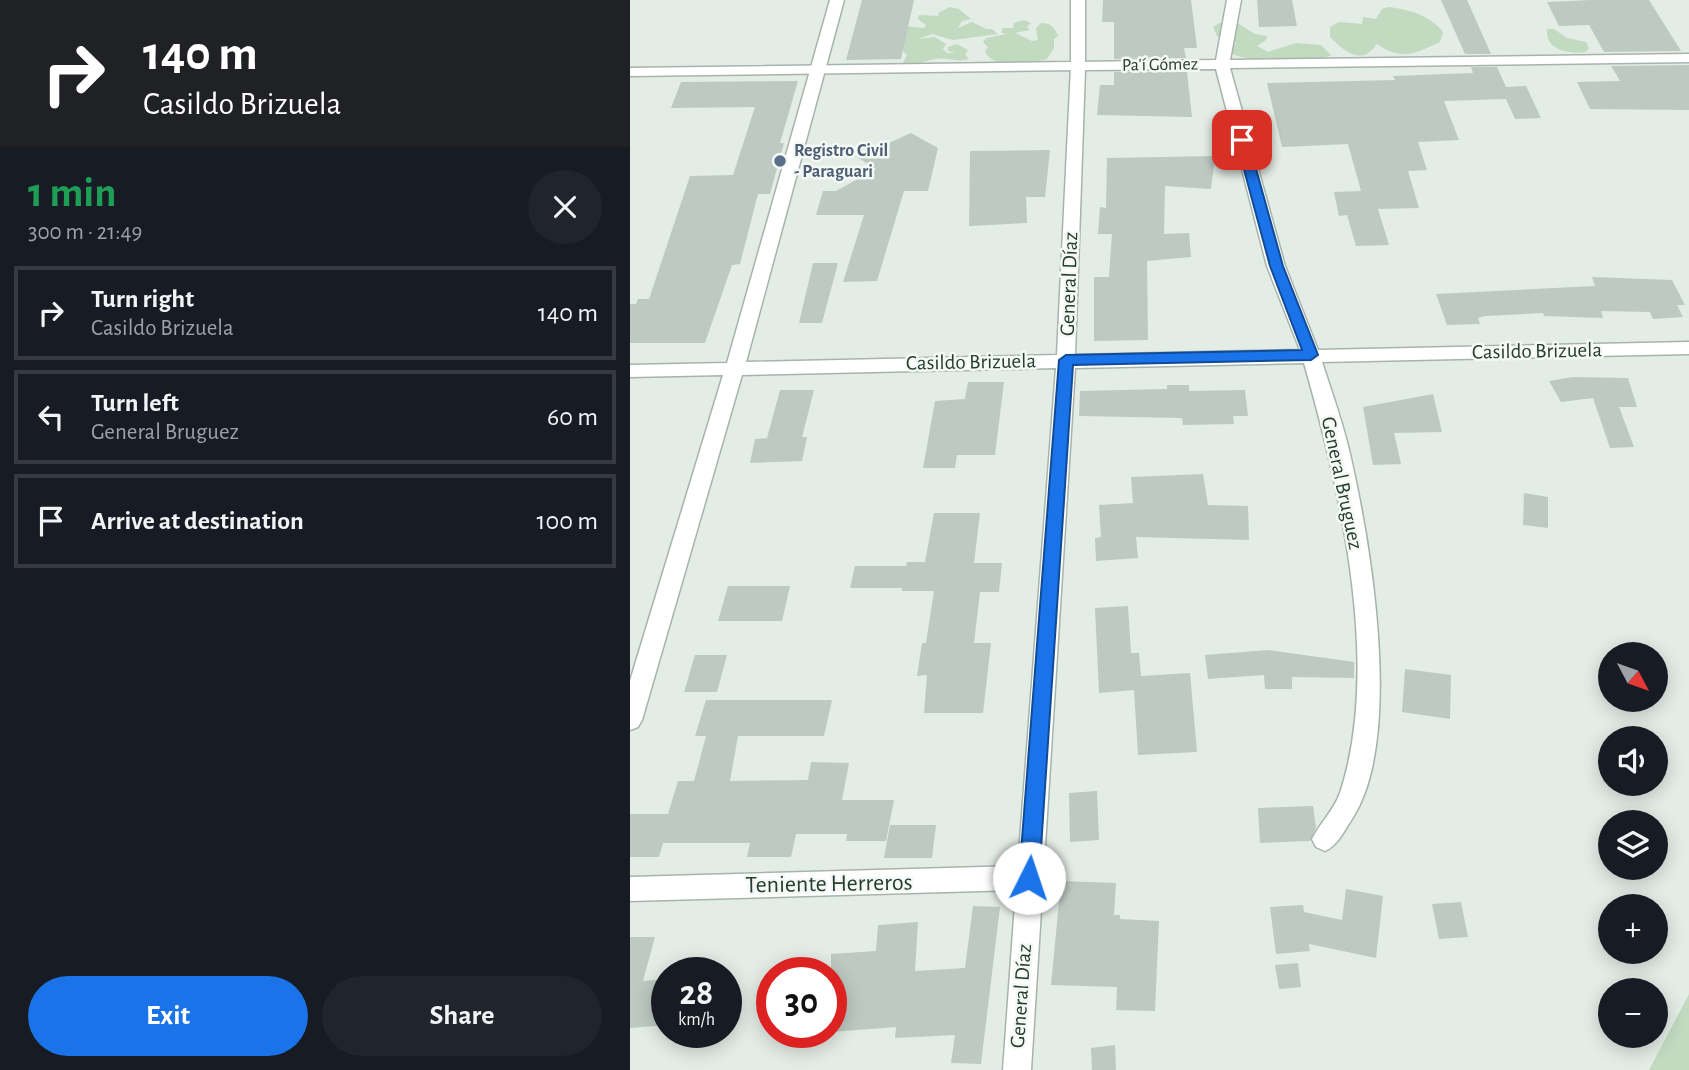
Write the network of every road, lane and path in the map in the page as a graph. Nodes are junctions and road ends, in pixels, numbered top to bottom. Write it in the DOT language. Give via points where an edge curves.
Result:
graph roads {
  1 [pos="838,0"];
  2 [pos="1078,0"];
  3 [pos="1234,0"];
  4 [pos="1689,58"];
  5 [pos="1222,64"];
  6 [pos="1079,66"];
  7 [pos="819,70"];
  8 [pos="630,72"];
  9 [pos="1689,348"];
  10 [pos="1311,355"];
  11 [pos="1066,360"];
  12 [pos="735,368"];
  13 [pos="630,371"];
  14 [pos="630,720"];
  15 [pos="1325,839"];
  16 [pos="1029,878"];
  17 [pos="630,889"];
  18 [pos="1017,1070"];
  1 -- 7 [label="street"];
  2 -- 6 [label="street, General Díaz"];
  3 -- 5 [label="street, General Bruguez"];
  4 -- 5 [label="street, Pa'í Gómez"];
  5 -- 6 [label="street, Pa'í Gómez"];
  5 -- 10 [label="street, General Bruguez" via="1276,266"];
  6 -- 7 [label="street, Pa'í Gómez"];
  6 -- 11 [label="street, General Díaz"];
  7 -- 8 [label="street, Pa'í Gómez"];
  7 -- 12 [label="street"];
  9 -- 10 [label="street, Casildo Brizuela"];
  10 -- 11 [label="street, Casildo Brizuela"];
  10 -- 15 [label="street, General Bruguez" via="1340,453 1369,656 1367,719 1358,771 1350,802"];
  11 -- 12 [label="street, Casildo Brizuela"];
  11 -- 16 [label="street, General Díaz"];
  12 -- 13 [label="street, Casildo Brizuela"];
  12 -- 14 [label="street"];
  16 -- 17 [label="street, Teniente Herreros"];
  16 -- 18 [label="street, General Díaz"];
}
